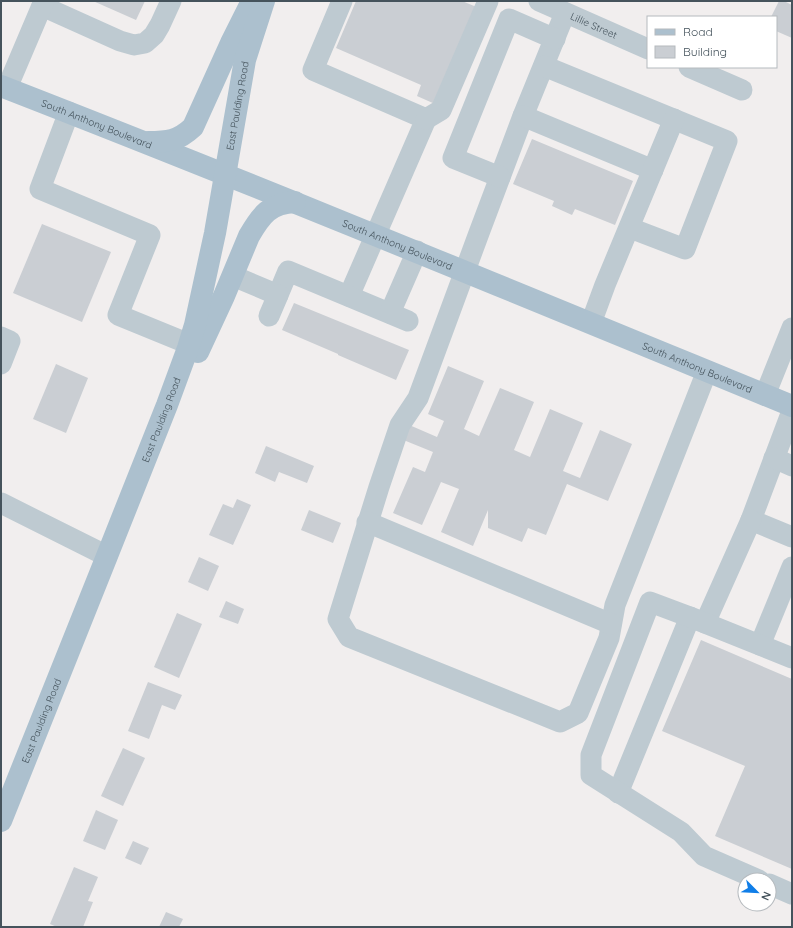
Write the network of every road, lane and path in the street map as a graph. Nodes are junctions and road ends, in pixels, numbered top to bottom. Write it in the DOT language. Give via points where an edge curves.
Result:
graph roads {
  1 [pos="171,1"];
  2 [pos="252,1"];
  3 [pos="264,1"];
  4 [pos="342,1"];
  5 [pos="488,1"];
  6 [pos="539,1"];
  7 [pos="43,4"];
  8 [pos="565,13"];
  9 [pos="555,39"];
  10 [pos="647,49"];
  11 [pos="544,66"];
  12 [pos="691,68"];
  13 [pos="4,87"];
  14 [pos="742,90"];
  15 [pos="70,112"];
  16 [pos="523,116"];
  17 [pos="426,119"];
  18 [pos="674,119"];
  19 [pos="147,142"];
  20 [pos="653,170"];
  21 [pos="225,174"];
  22 [pos="500,177"];
  23 [pos="295,202"];
  24 [pos="630,228"];
  25 [pos="375,234"];
  26 [pos="417,252"];
  27 [pos="465,271"];
  28 [pos="233,276"];
  29 [pos="278,295"];
  30 [pos="349,296"];
  31 [pos="269,316"];
  32 [pos="591,323"];
  33 [pos="792,328"];
  34 [pos="1,337"];
  35 [pos="189,344"];
  36 [pos="1,364"];
  37 [pos="707,371"];
  38 [pos="765,395"];
  39 [pos="167,405"];
  40 [pos="792,406"];
  41 [pos="792,411"];
  42 [pos="783,462"];
  43 [pos="1,503"];
  44 [pos="751,520"];
  45 [pos="368,522"];
  46 [pos="792,537"];
  47 [pos="107,556"];
  48 [pos="792,567"];
  49 [pos="697,620"];
  50 [pos="611,624"];
  51 [pos="760,645"];
  52 [pos="792,658"];
  53 [pos="618,793"];
  54 [pos="1,821"];
  55 [pos="741,872"];
  56 [pos="777,887"];
  57 [pos="792,894"];
  1 -- 7 [label="street" via="154,35 145,42 134,45"];
  2 -- 19 [label="main road" via="230,43 193,127 175,140"];
  3 -- 21 [label="main road, East Paulding Road" via="245,60"];
  4 -- 17 [label="street" via="313,70"];
  5 -- 17 [label="street" via="441,110"];
  6 -- 8 [label="street, Lillie Street"];
  7 -- 13 [label="street"];
  8 -- 9 [label="street"];
  8 -- 10 [label="street, Lillie Street"];
  9 -- 11 [label="street"];
  9 -- 22 [label="street" via="509,18 453,158"];
  11 -- 16 [label="street"];
  11 -- 18 [label="street"];
  12 -- 14 [label="street"];
  13 -- 15 [label="main road, South Anthony Boulevard"];
  15 -- 19 [label="main road, South Anthony Boulevard"];
  15 -- 35 [label="street" via="40,189 150,236 118,315"];
  16 -- 20 [label="street"];
  16 -- 22 [label="street"];
  17 -- 25 [label="street"];
  18 -- 20 [label="street"];
  18 -- 24 [label="street" via="727,141 685,249"];
  19 -- 21 [label="main road, South Anthony Boulevard"];
  20 -- 24 [label="street"];
  21 -- 23 [label="main road, South Anthony Boulevard"];
  21 -- 35 [label="main road, East Paulding Road"];
  22 -- 27 [label="street"];
  23 -- 25 [label="main road, South Anthony Boulevard"];
  23 -- 28 [label="main road" via="275,206 261,218 249,236"];
  24 -- 32 [label="street"];
  25 -- 26 [label="main road, South Anthony Boulevard"];
  25 -- 30 [label="street"];
  26 -- 27 [label="main road, South Anthony Boulevard"];
  26 -- 30 [label="street" via="399,317"];
  27 -- 32 [label="main road, South Anthony Boulevard"];
  27 -- 45 [label="street" via="418,398 400,426"];
  28 -- 29 [label="street"];
  28 -- 39 [label="main road" via="200,347"];
  29 -- 30 [label="street" via="288,271"];
  29 -- 31 [label="street"];
  32 -- 37 [label="main road, South Anthony Boulevard"];
  33 -- 38 [label="street"];
  34 -- 36 [label="street" via="10,341"];
  35 -- 39 [label="main road, East Paulding Road"];
  37 -- 38 [label="main road, South Anthony Boulevard"];
  37 -- 50 [label="street" via="615,605"];
  38 -- 40 [label="main road, South Anthony Boulevard"];
  39 -- 47 [label="main road, East Paulding Road"];
  41 -- 42 [label="street"];
  42 -- 44 [label="street"];
  43 -- 47 [label="street"];
  44 -- 46 [label="street"];
  44 -- 49 [label="street"];
  45 -- 50 [label="street"];
  45 -- 50 [label="street" via="338,619 349,637 560,722 578,714 609,638"];
  47 -- 54 [label="main road, East Paulding Road"];
  48 -- 51 [label="street"];
  49 -- 51 [label="street"];
  49 -- 53 [label="street"];
  49 -- 53 [label="street" via="650,602 591,755 591,775"];
  51 -- 52 [label="street"];
  53 -- 55 [label="street" via="681,832 704,856"];
  56 -- 57 [label="street"];
}
